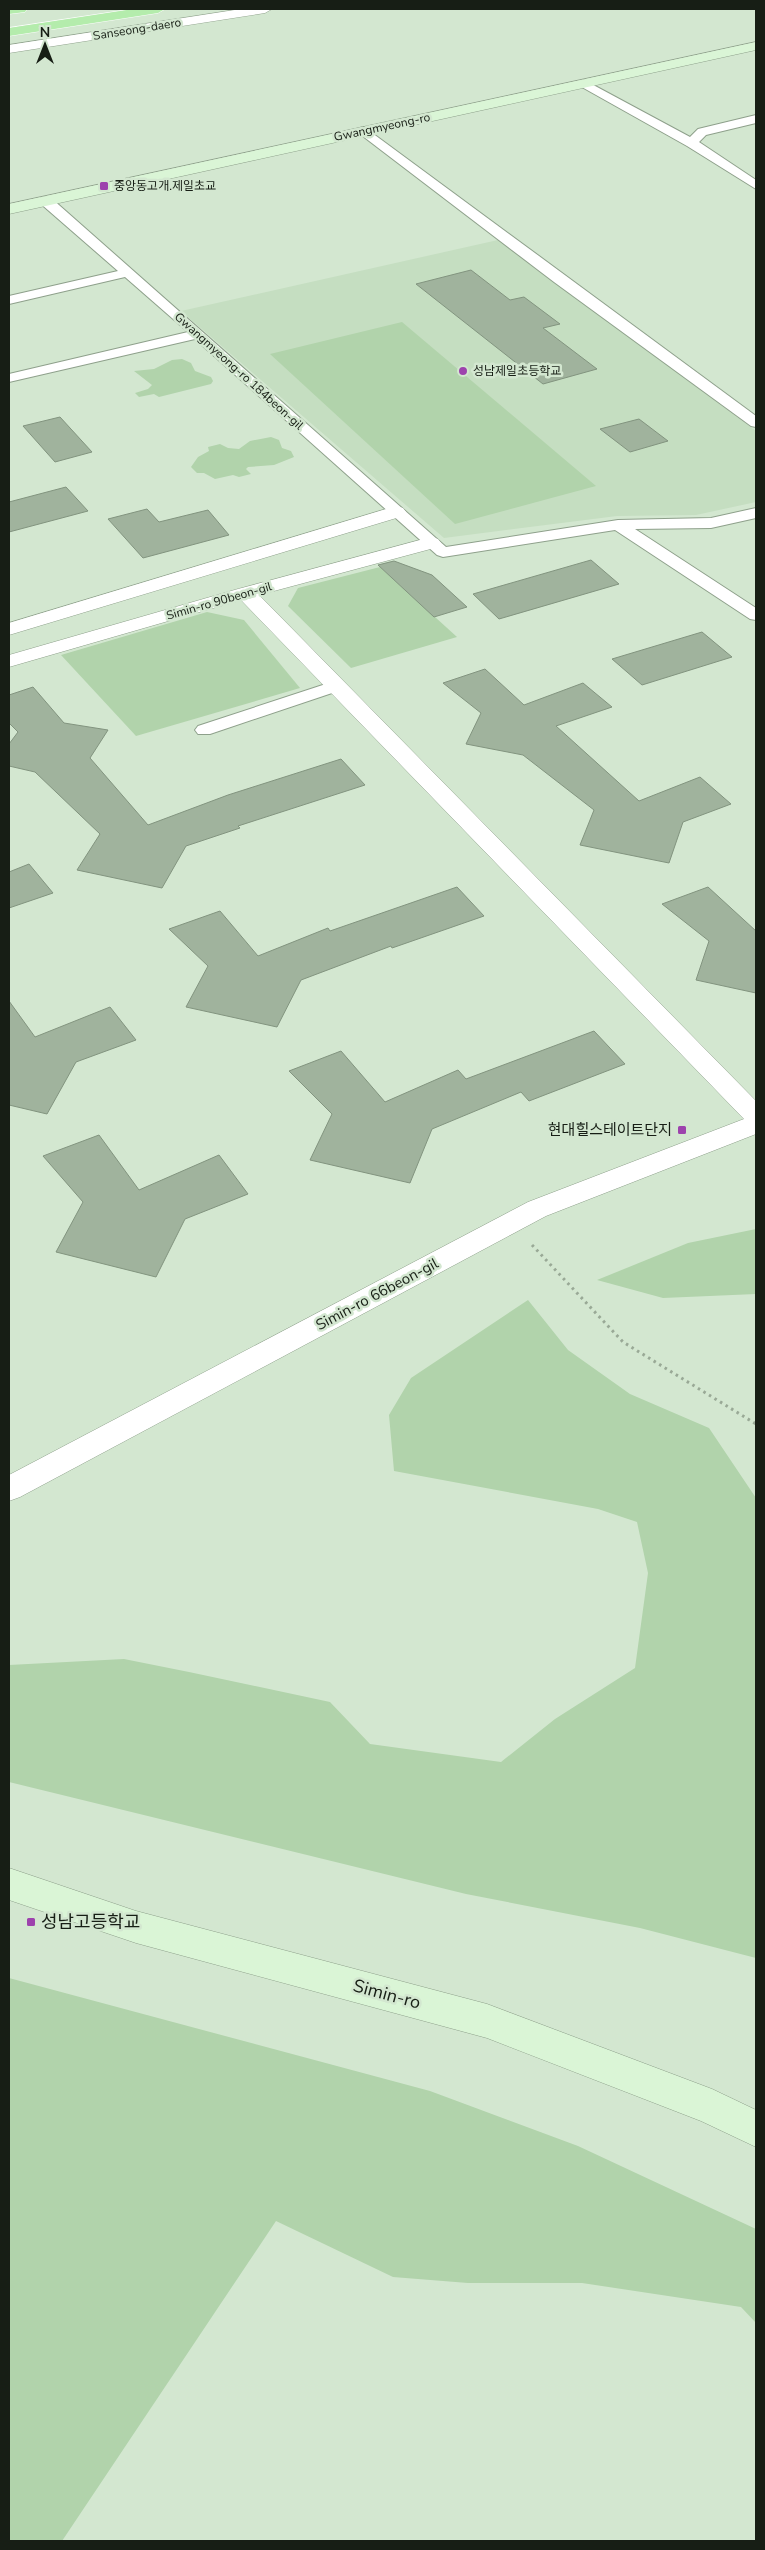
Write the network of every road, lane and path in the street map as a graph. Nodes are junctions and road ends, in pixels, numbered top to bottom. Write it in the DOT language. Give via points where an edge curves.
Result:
graph roads {
  1 [pos="20,9"];
  2 [pos="157,9"];
  3 [pos="265,9"];
  4 [pos="9,10"];
  5 [pos="176,23"];
  6 [pos="9,32"];
  7 [pos="756,46"];
  8 [pos="9,49"];
  9 [pos="584,84"];
  10 [pos="756,119"];
  11 [pos="364,131"];
  12 [pos="691,143"];
  13 [pos="756,185"];
  14 [pos="46,201"];
  15 [pos="9,209"];
  16 [pos="127,273"];
  17 [pos="9,300"];
  18 [pos="198,334"];
  19 [pos="9,378"];
  20 [pos="756,423"];
  21 [pos="396,512"];
  22 [pos="756,513"];
  23 [pos="618,524"];
  24 [pos="431,543"];
  25 [pos="244,593"];
  26 [pos="756,615"];
  27 [pos="9,629"];
  28 [pos="9,661"];
  29 [pos="335,686"];
  30 [pos="204,730"];
  31 [pos="756,1116"];
  32 [pos="756,1124"];
  33 [pos="511,1222"];
  34 [pos="756,1424"];
  35 [pos="9,1489"];
  36 [pos="9,1884"];
  37 [pos="756,2129"];
  1 -- 4 [label="main road"];
  2 -- 5 [label="street"];
  2 -- 6 [label="main road, Sanseong-daero"];
  3 -- 5 [label="street, Sanseong-daero"];
  5 -- 8 [label="street, Sanseong-daero"];
  7 -- 9 [label="main road, Gwangmyeong-ro"];
  9 -- 11 [label="main road, Gwangmyeong-ro"];
  9 -- 12 [label="lane"];
  10 -- 12 [label="lane" via="702,132"];
  11 -- 14 [label="main road, Gwangmyeong-ro"];
  11 -- 20 [label="lane"];
  12 -- 13 [label="lane"];
  14 -- 15 [label="main road, Gwangmyeong-ro"];
  14 -- 16 [label="lane, Gwangmyeong-ro 184beon-gil"];
  16 -- 17 [label="lane"];
  16 -- 18 [label="lane, Gwangmyeong-ro 184beon-gil"];
  18 -- 19 [label="lane"];
  18 -- 21 [label="lane, Gwangmyeong-ro 184beon-gil"];
  21 -- 24 [label="lane, Gwangmyeong-ro 184beon-gil"];
  21 -- 27 [label="street"];
  22 -- 23 [label="lane" via="711,523"];
  23 -- 24 [label="lane" via="443,552"];
  23 -- 26 [label="lane"];
  24 -- 25 [label="street, Simin-ro 90beon-gil"];
  25 -- 28 [label="street, Simin-ro 90beon-gil"];
  25 -- 29 [label="street"];
  29 -- 30 [label="lane"];
  29 -- 31 [label="street"];
  32 -- 33 [label="street, Simin-ro 66beon-gil"];
  33 -- 34 [label="path" via="623,1342"];
  33 -- 35 [label="street, Simin-ro 66beon-gil"];
  36 -- 37 [label="main road, Simin-ro" via="136,1927 486,2021 712,2107"];
}
